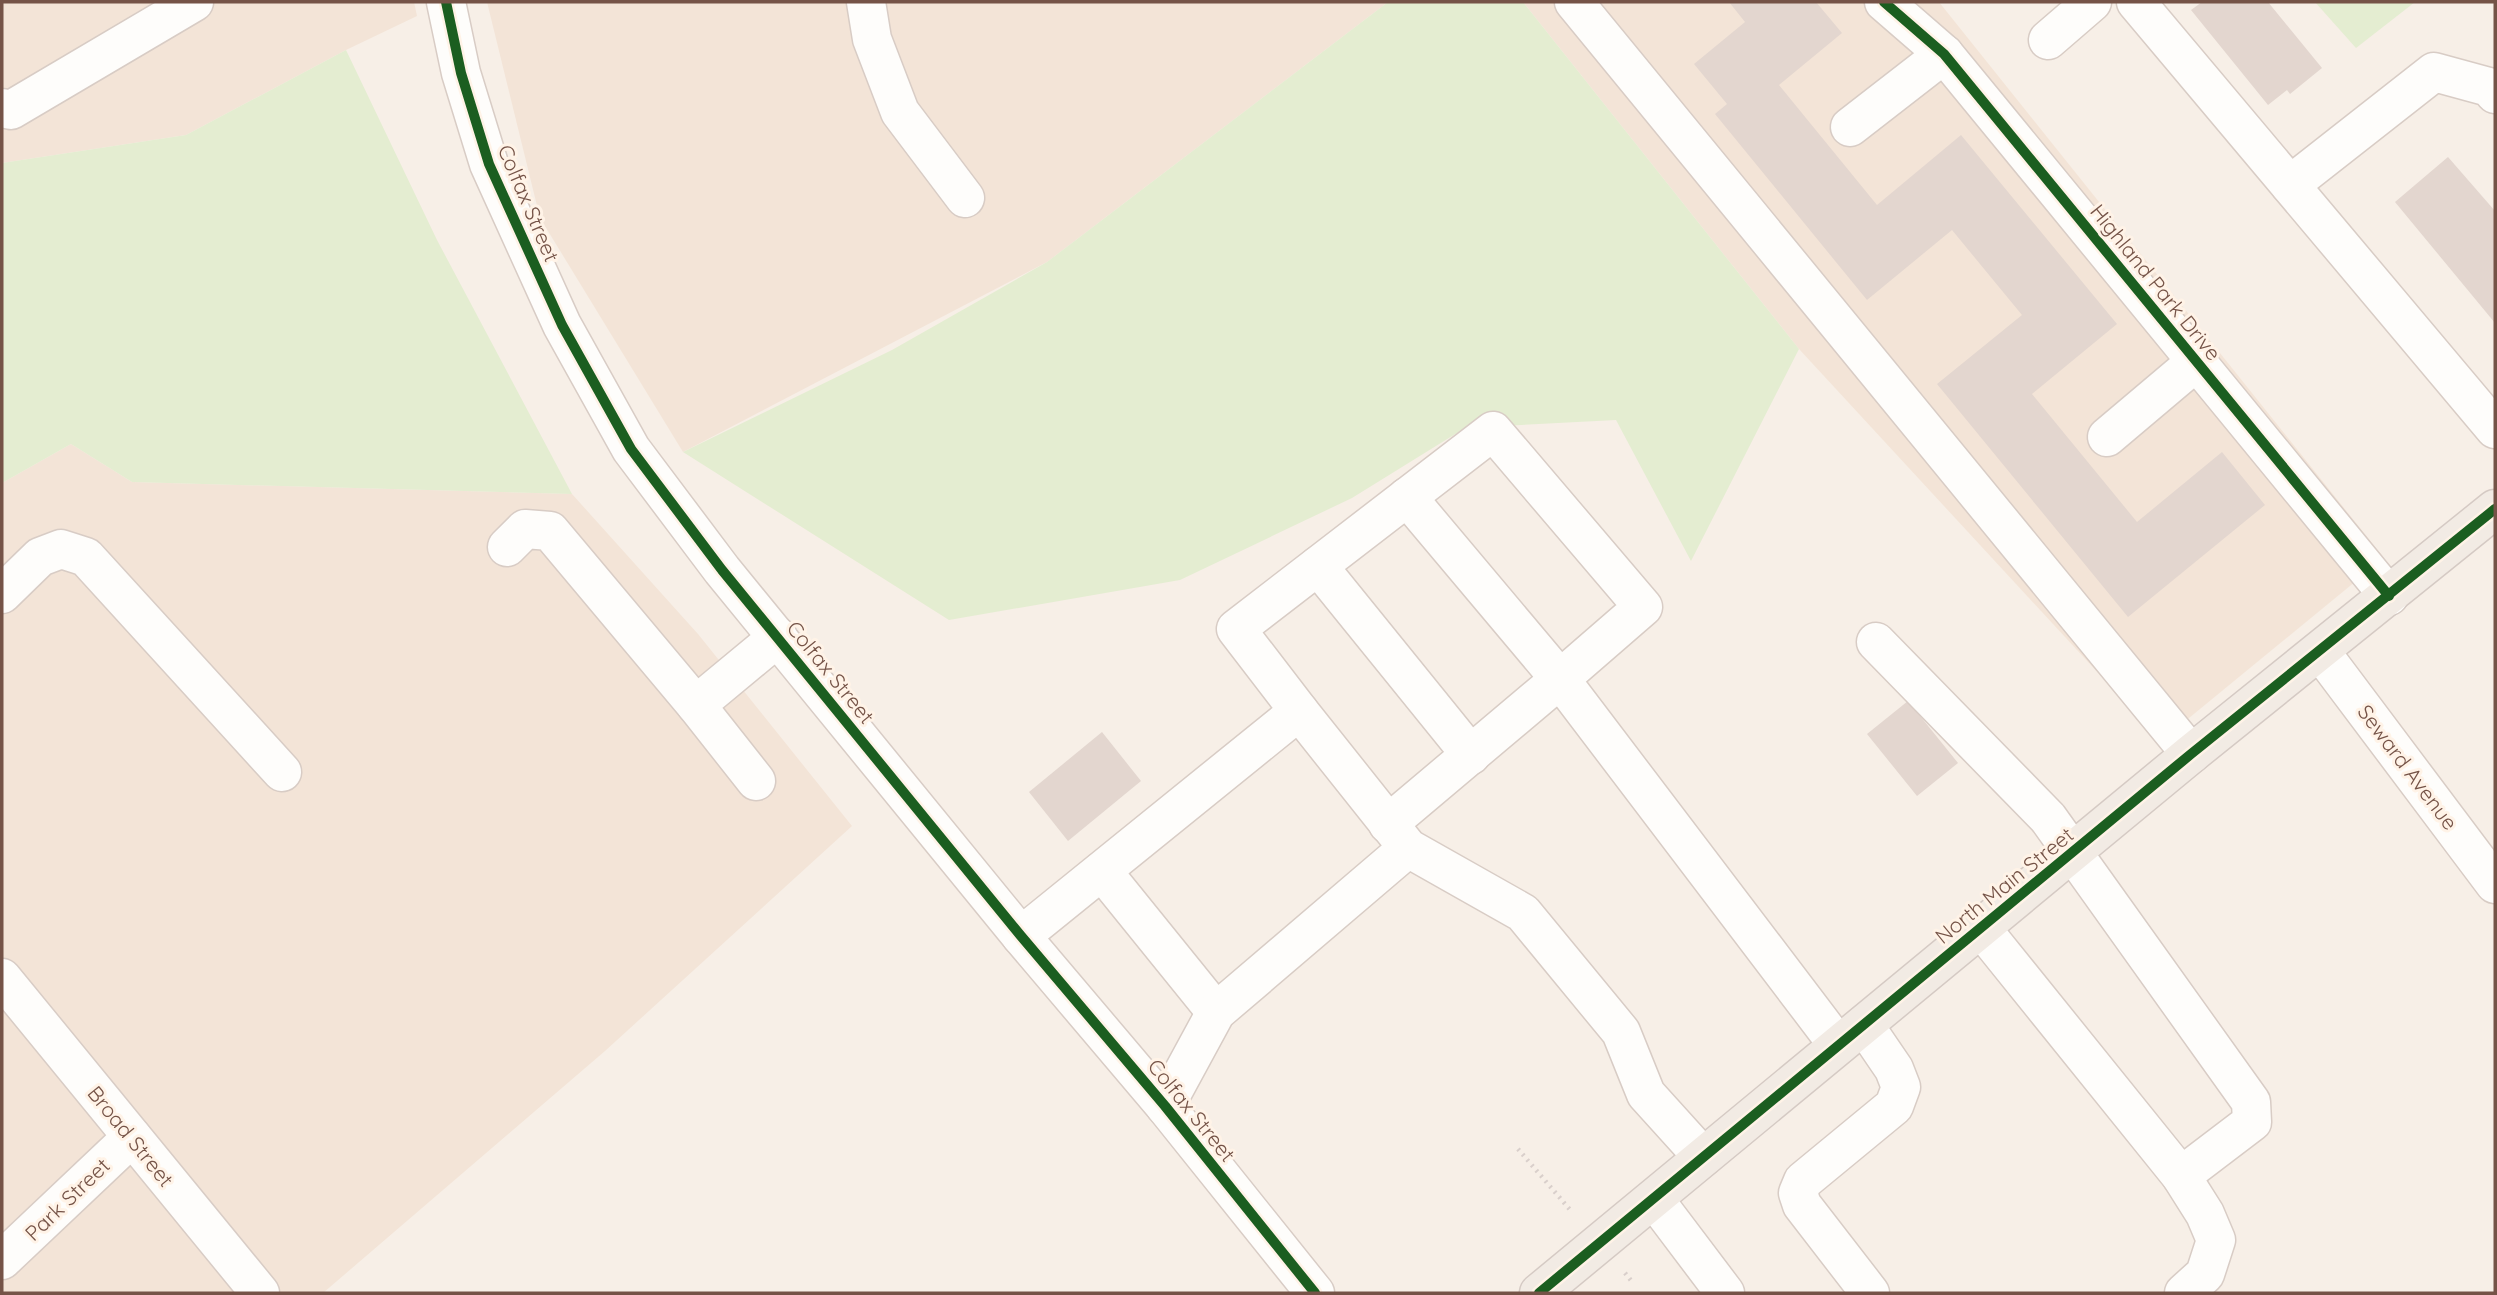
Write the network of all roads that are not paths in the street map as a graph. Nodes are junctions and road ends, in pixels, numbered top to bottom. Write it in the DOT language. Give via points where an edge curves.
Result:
graph roads {
  1 [pos="194,2"];
  2 [pos="446,2"];
  3 [pos="866,2"];
  4 [pos="1574,2"];
  5 [pos="1884,2"];
  6 [pos="2092,2"];
  7 [pos="2136,2"];
  8 [pos="2048,40"];
  9 [pos="1944,54"];
  10 [pos="2493,88"];
  11 [pos="2,108"];
  12 [pos="1850,127"];
  13 [pos="2290,184"];
  14 [pos="965,198"];
  15 [pos="2197,361"];
  16 [pos="2495,429"];
  17 [pos="2107,437"];
  18 [pos="1407,497"];
  19 [pos="2495,509"];
  20 [pos="507,547"];
  21 [pos="1318,566"];
  22 [pos="2,594"];
  23 [pos="2389,596"];
  24 [pos="778,637"];
  25 [pos="1875,642"];
  26 [pos="2320,651"];
  27 [pos="1560,679"];
  28 [pos="696,705"];
  29 [pos="1299,711"];
  30 [pos="2191,754"];
  31 [pos="1471,755"];
  32 [pos="282,772"];
  33 [pos="755,781"];
  34 [pos="1398,836"];
  35 [pos="2073,854"];
  36 [pos="1102,871"];
  37 [pos="2495,884"];
  38 [pos="1981,928"];
  39 [pos="1021,936"];
  40 [pos="2,978"];
  41 [pos="1216,1012"];
  42 [pos="1851,1035"];
  43 [pos="1165,1106"];
  44 [pos="132,1137"];
  45 [pos="1703,1157"];
  46 [pos="2181,1175"];
  47 [pos="1654,1199"];
  48 [pos="2,1260"];
  49 [pos="260,1293"];
  50 [pos="1315,1293"];
  51 [pos="1539,1293"];
  52 [pos="1725,1293"];
  53 [pos="1870,1293"];
  54 [pos="2184,1293"];
  1 -- 11 [label="street" via="11,110"];
  2 -- 24 [label="street, Colfax Street" via="461,73 489,164 562,325 631,449"];
  3 -- 14 [label="street" via="872,39 900,112"];
  4 -- 30 [label="street"];
  5 -- 9 [label="street, Highland Park Drive"];
  6 -- 8 [label="street"];
  7 -- 13 [label="street"];
  9 -- 12 [label="street"];
  9 -- 15 [label="street, Highland Park Drive"];
  10 -- 13 [label="street" via="2434,72"];
  13 -- 16 [label="street"];
  15 -- 17 [label="street"];
  15 -- 23 [label="street, Highland Park Drive"];
  18 -- 21 [label="street"];
  18 -- 27 [label="street"];
  18 -- 27 [label="street" via="1493,431 1643,607"];
  19 -- 23 [label="main road, North Main Street"];
  20 -- 28 [label="street" via="525,529 550,531"];
  21 -- 29 [label="street" via="1236,629"];
  21 -- 31 [label="street"];
  22 -- 32 [label="street" via="40,557 61,549 86,557"];
  23 -- 26 [label="main road, North Main Street"];
  24 -- 28 [label="street"];
  24 -- 39 [label="street, Colfax Street"];
  25 -- 35 [label="street" via="2048,818"];
  26 -- 30 [label="main road, North Main Street"];
  26 -- 37 [label="street, Seward Avenue"];
  27 -- 31 [label="street"];
  27 -- 42 [label="street"];
  28 -- 33 [label="street"];
  29 -- 34 [label="street"];
  29 -- 36 [label="street"];
  30 -- 35 [label="main road, North Main Street"];
  31 -- 34 [label="street"];
  34 -- 41 [label="street"];
  34 -- 45 [label="street" via="1524,913 1621,1032 1646,1094"];
  35 -- 38 [label="main road, North Main Street"];
  35 -- 46 [label="street" via="2251,1102 2252,1122"];
  36 -- 39 [label="street"];
  36 -- 41 [label="street"];
  38 -- 42 [label="main road, North Main Street"];
  38 -- 46 [label="street"];
  39 -- 43 [label="street, Colfax Street"];
  40 -- 44 [label="street, Broad Street"];
  41 -- 43 [label="street"];
  42 -- 45 [label="main road, North Main Street"];
  42 -- 53 [label="street" via="1894,1069 1901,1087 1894,1106 1803,1181 1798,1193 1802,1205"];
  43 -- 50 [label="street, Colfax Street"];
  44 -- 48 [label="street, Park Street"];
  44 -- 49 [label="street, Broad Street"];
  45 -- 47 [label="main road, North Main Street"];
  46 -- 54 [label="street" via="2206,1214 2216,1240 2204,1275"];
  47 -- 51 [label="main road, North Main Street"];
  47 -- 52 [label="street"];
}
